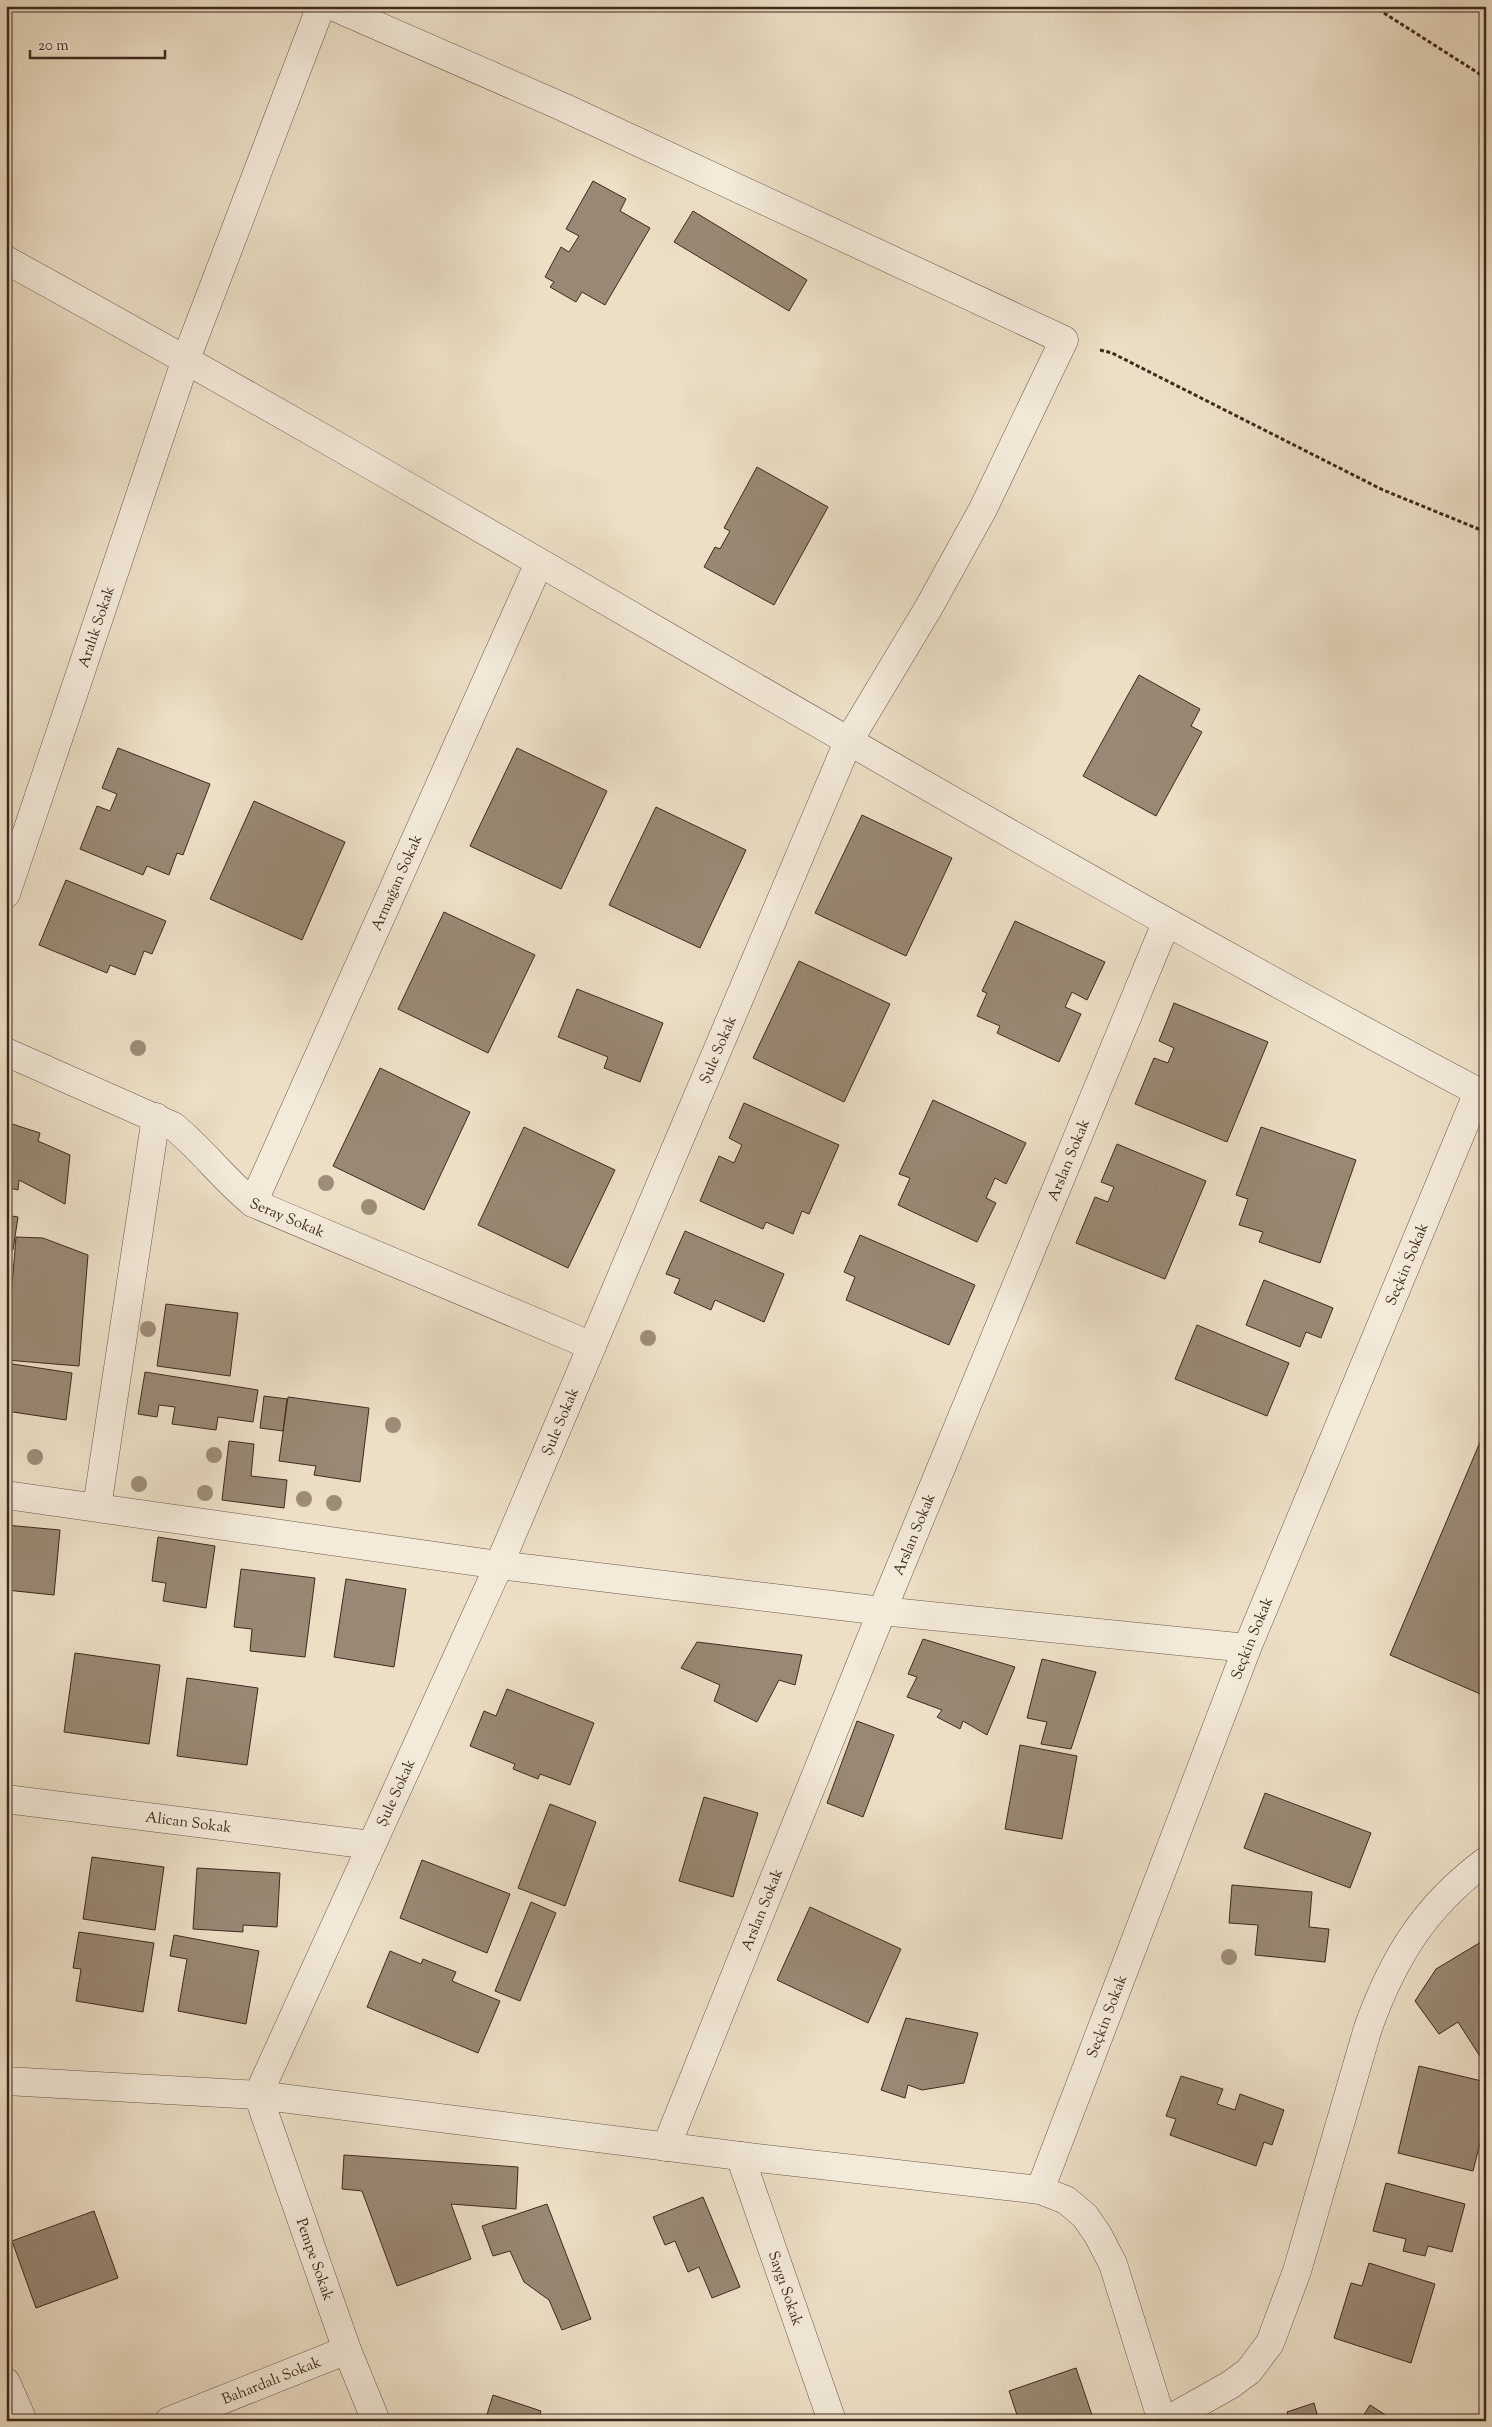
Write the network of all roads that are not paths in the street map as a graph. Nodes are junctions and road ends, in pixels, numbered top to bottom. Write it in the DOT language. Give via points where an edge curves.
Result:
graph roads {
  1 [pos="321,6"];
  2 [pos="332,6"];
  3 [pos="6,260"];
  4 [pos="186,359"];
  5 [pos="539,563"];
  6 [pos="848,742"];
  7 [pos="6,894"];
  8 [pos="1166,923"];
  9 [pos="6,1052"];
  10 [pos="1482,1094"];
  11 [pos="156,1117"];
  12 [pos="253,1203"];
  13 [pos="592,1346"];
  14 [pos="6,1495"];
  15 [pos="97,1507"];
  16 [pos="499,1565"];
  17 [pos="882,1611"];
  18 [pos="1247,1648"];
  19 [pos="6,1798"];
  20 [pos="371,1845"];
  21 [pos="1486,1861"];
  22 [pos="6,2080"];
  23 [pos="258,2095"];
  24 [pos="666,2147"];
  25 [pos="740,2156"];
  26 [pos="1040,2190"];
  27 [pos="347,2350"];
  28 [pos="6,2382"];
  29 [pos="23,2421"];
  30 [pos="168,2421"];
  31 [pos="376,2421"];
  32 [pos="832,2421"];
  33 [pos="1164,2421"];
  1 -- 4 [label="street, Aralık Sokak"];
  2 -- 6 [label="street, Şule Sokak" via="563,107 1064,340 983,509"];
  3 -- 4 [label="street"];
  4 -- 5 [label="street"];
  4 -- 7 [label="street, Aralık Sokak"];
  5 -- 6 [label="street"];
  5 -- 12 [label="street, Armağan Sokak"];
  6 -- 8 [label="street"];
  6 -- 13 [label="street, Şule Sokak"];
  8 -- 10 [label="street"];
  8 -- 17 [label="street, Arslan Sokak"];
  9 -- 11 [label="street, Seray Sokak"];
  10 -- 18 [label="street, Seçkin Sokak"];
  11 -- 12 [label="street, Seray Sokak" via="174,1126 190,1140"];
  11 -- 15 [label="street"];
  12 -- 13 [label="street, Seray Sokak"];
  13 -- 16 [label="street, Şule Sokak"];
  14 -- 15 [label="street"];
  15 -- 16 [label="street"];
  16 -- 17 [label="street"];
  16 -- 20 [label="street, Şule Sokak"];
  17 -- 18 [label="street"];
  17 -- 24 [label="street, Arslan Sokak"];
  18 -- 26 [label="street, Seçkin Sokak"];
  19 -- 20 [label="street, Alican Sokak"];
  20 -- 23 [label="street, Şule Sokak"];
  21 -- 33 [label="street" via="1423,1919 1381,1991 1297,2271 1270,2343 1249,2370 1230,2385"];
  22 -- 23 [label="street"];
  23 -- 24 [label="street"];
  23 -- 27 [label="street, Pempe Sokak"];
  24 -- 25 [label="street"];
  25 -- 26 [label="street"];
  25 -- 32 [label="street, Saygı Sokak"];
  26 -- 33 [label="street" via="1066,2200 1085,2216 1098,2235 1113,2264"];
  27 -- 30 [label="street, Bahardalı Sokak"];
  27 -- 31 [label="street, Pempe Sokak"];
  28 -- 29 [label="street"];
}
